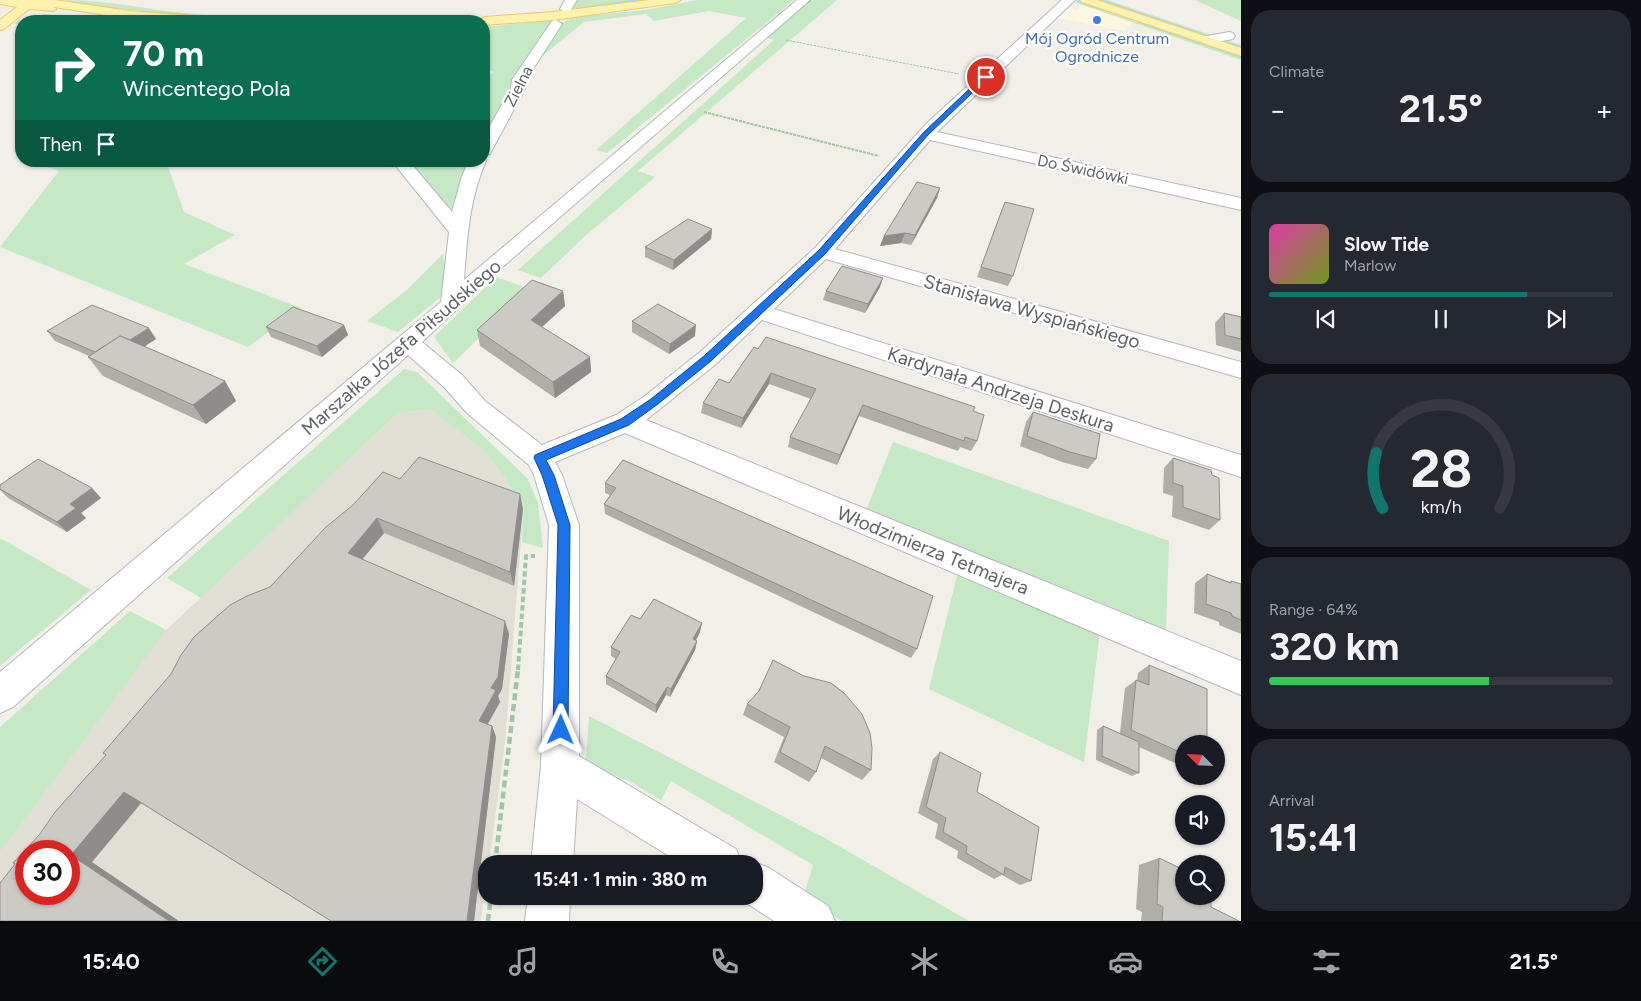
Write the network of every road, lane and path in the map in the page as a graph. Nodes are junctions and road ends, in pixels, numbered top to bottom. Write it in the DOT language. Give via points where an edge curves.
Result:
graph roads {
  1 [pos="675,0"];
  2 [pos="804,0"];
  3 [pos="1069,0"];
  4 [pos="1086,0"];
  5 [pos="8,1"];
  6 [pos="31,2"];
  7 [pos="56,5"];
  8 [pos="25,15"];
  9 [pos="112,15"];
  10 [pos="131,15"];
  11 [pos="15,18"];
  12 [pos="1,21"];
  13 [pos="490,21"];
  14 [pos="556,24"];
  15 [pos="761,36"];
  16 [pos="1230,36"];
  17 [pos="1206,40"];
  18 [pos="1241,52"];
  19 [pos="982,80"];
  20 [pos="678,106"];
  21 [pos="926,134"];
  22 [pos="490,139"];
  23 [pos="902,162"];
  24 [pos="405,167"];
  25 [pos="475,167"];
  26 [pos="1241,204"];
  27 [pos="459,232"];
  28 [pos="822,252"];
  29 [pos="452,304"];
  30 [pos="760,312"];
  31 [pos="408,342"];
  32 [pos="1241,370"];
  33 [pos="625,422"];
  34 [pos="539,458"];
  35 [pos="1241,466"];
  36 [pos="564,555"];
  37 [pos="1241,678"];
  38 [pos="0,695"];
  39 [pos="560,766"];
  40 [pos="496,855"];
  41 [pos="553,855"];
  42 [pos="706,855"];
  43 [pos="763,889"];
  44 [pos="490,905"];
  45 [pos="548,905"];
  46 [pos="488,921"];
  47 [pos="546,921"];
  48 [pos="813,921"];
  1 -- 13 [label="main road"];
  2 -- 15 [label="street, Marszałka Józefa Piłsudskiego"];
  3 -- 19 [label="street"];
  4 -- 17 [label="main road"];
  5 -- 6 [label="main road"];
  5 -- 12 [label="main road"];
  6 -- 7 [label="main road"];
  6 -- 12 [label="main road"];
  7 -- 8 [label="main road"];
  7 -- 9 [label="main road"];
  7 -- 10 [label="main road"];
  11 -- 12 [label="main road"];
  14 -- 22 [label="street, Zielna" via="519,80 518,89"];
  15 -- 19 [label="path"];
  15 -- 20 [label="street, Marszałka Józefa Piłsudskiego"];
  16 -- 17 [label="street"];
  17 -- 18 [label="main road"];
  19 -- 21 [label="street"];
  20 -- 23 [label="path"];
  20 -- 29 [label="street, Marszałka Józefa Piłsudskiego"];
  21 -- 23 [label="street"];
  21 -- 26 [label="street, Do Świdówki"];
  23 -- 28 [label="street"];
  24 -- 27 [label="street"];
  25 -- 27 [label="street" via="470,175"];
  27 -- 29 [label="street"];
  28 -- 30 [label="street"];
  28 -- 32 [label="street, Stanisława Wyspiańskiego"];
  29 -- 31 [label="street, Marszałka Józefa Piłsudskiego"];
  30 -- 33 [label="street" via="690,373"];
  30 -- 35 [label="street, Kardynała Andrzeja Deskura"];
  31 -- 34 [label="street" via="453,381 476,407"];
  31 -- 38 [label="street, Marszałka Józefa Piłsudskiego"];
  33 -- 34 [label="street"];
  33 -- 37 [label="street, Włodzimierza Tetmajera"];
  34 -- 36 [label="street" via="564,525"];
  36 -- 39 [label="street"];
  36 -- 40 [label="path" via="526,556 516,692"];
  39 -- 41 [label="street"];
  39 -- 42 [label="street"];
  43 -- 48 [label="street"];
  44 -- 46 [label="path"];
  45 -- 47 [label="street"];
}
